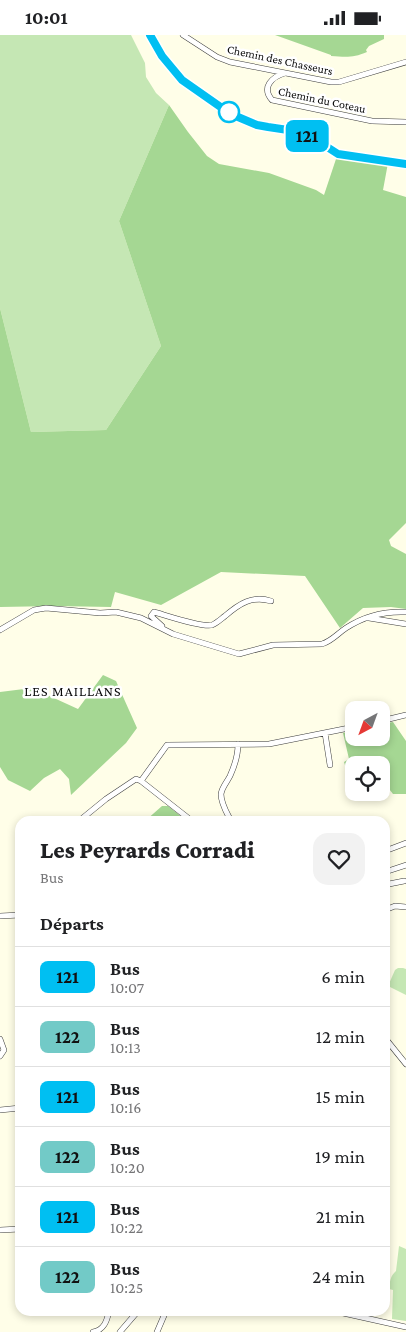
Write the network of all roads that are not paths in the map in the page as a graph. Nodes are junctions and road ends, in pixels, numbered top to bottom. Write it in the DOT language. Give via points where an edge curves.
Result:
graph roads {
  1 [pos="150,35"];
  2 [pos="183,35"];
  3 [pos="406,62"];
  4 [pos="286,73"];
  5 [pos="406,122"];
  6 [pos="406,164"];
  7 [pos="271,601"];
  8 [pos="406,612"];
  9 [pos="366,617"];
  10 [pos="406,624"];
  11 [pos="0,630"];
  12 [pos="179,636"];
  13 [pos="406,715"];
  14 [pos="390,719"];
  15 [pos="345,729"];
  16 [pos="325,733"];
  17 [pos="238,744"];
  18 [pos="330,765"];
  19 [pos="140,781"];
  20 [pos="85,816"];
  21 [pos="186,816"];
  22 [pos="228,816"];
  23 [pos="406,843"];
  24 [pos="390,849"];
  25 [pos="406,865"];
  26 [pos="390,872"];
  27 [pos="404,881"];
  28 [pos="390,884"];
  29 [pos="406,907"];
  30 [pos="390,908"];
  31 [pos="15,915"];
  32 [pos="0,916"];
  33 [pos="0,1039"];
  34 [pos="390,1044"];
  35 [pos="0,1056"];
  36 [pos="406,1064"];
  37 [pos="15,1108"];
  38 [pos="0,1110"];
  39 [pos="15,1230"];
  40 [pos="0,1231"];
  41 [pos="107,1316"];
  42 [pos="134,1316"];
  43 [pos="164,1316"];
  44 [pos="356,1316"];
  45 [pos="406,1327"];
  46 [pos="93,1332"];
  47 [pos="120,1332"];
  48 [pos="157,1332"];
  1 -- 6 [label="street" via="182,80 238,117 257,125 313,138 338,154"];
  2 -- 4 [label="street, Chemin des Chasseurs" via="230,62"];
  3 -- 4 [label="street, Chemin des Chasseurs" via="339,82"];
  4 -- 5 [label="street, Chemin du Coteau" via="269,83 267,91 272,101 372,121"];
  7 -- 12 [label="street" via="247,600 210,626 154,612 150,616"];
  8 -- 9 [label="street" via="381,612"];
  9 -- 10 [label="street"];
  9 -- 12 [label="street" via="329,641 273,645 239,654"];
  11 -- 12 [label="street" via="34,610 46,608 116,612 141,618"];
  13 -- 14 [label="street"];
  15 -- 16 [label="street"];
  16 -- 17 [label="street" via="270,744"];
  16 -- 18 [label="street"];
  17 -- 19 [label="street" via="167,745"];
  17 -- 22 [label="street" via="236,761 221,794"];
  19 -- 20 [label="street" via="136,779"];
  19 -- 21 [label="street"];
  23 -- 24 [label="street"];
  25 -- 26 [label="street"];
  27 -- 28 [label="street"];
  29 -- 30 [label="street"];
  31 -- 32 [label="street"];
  33 -- 35 [label="street" via="4,1050"];
  34 -- 36 [label="street"];
  37 -- 38 [label="street"];
  39 -- 40 [label="street"];
  41 -- 46 [label="street" via="105,1325"];
  42 -- 47 [label="street"];
  43 -- 48 [label="street"];
  44 -- 45 [label="street"];
}
